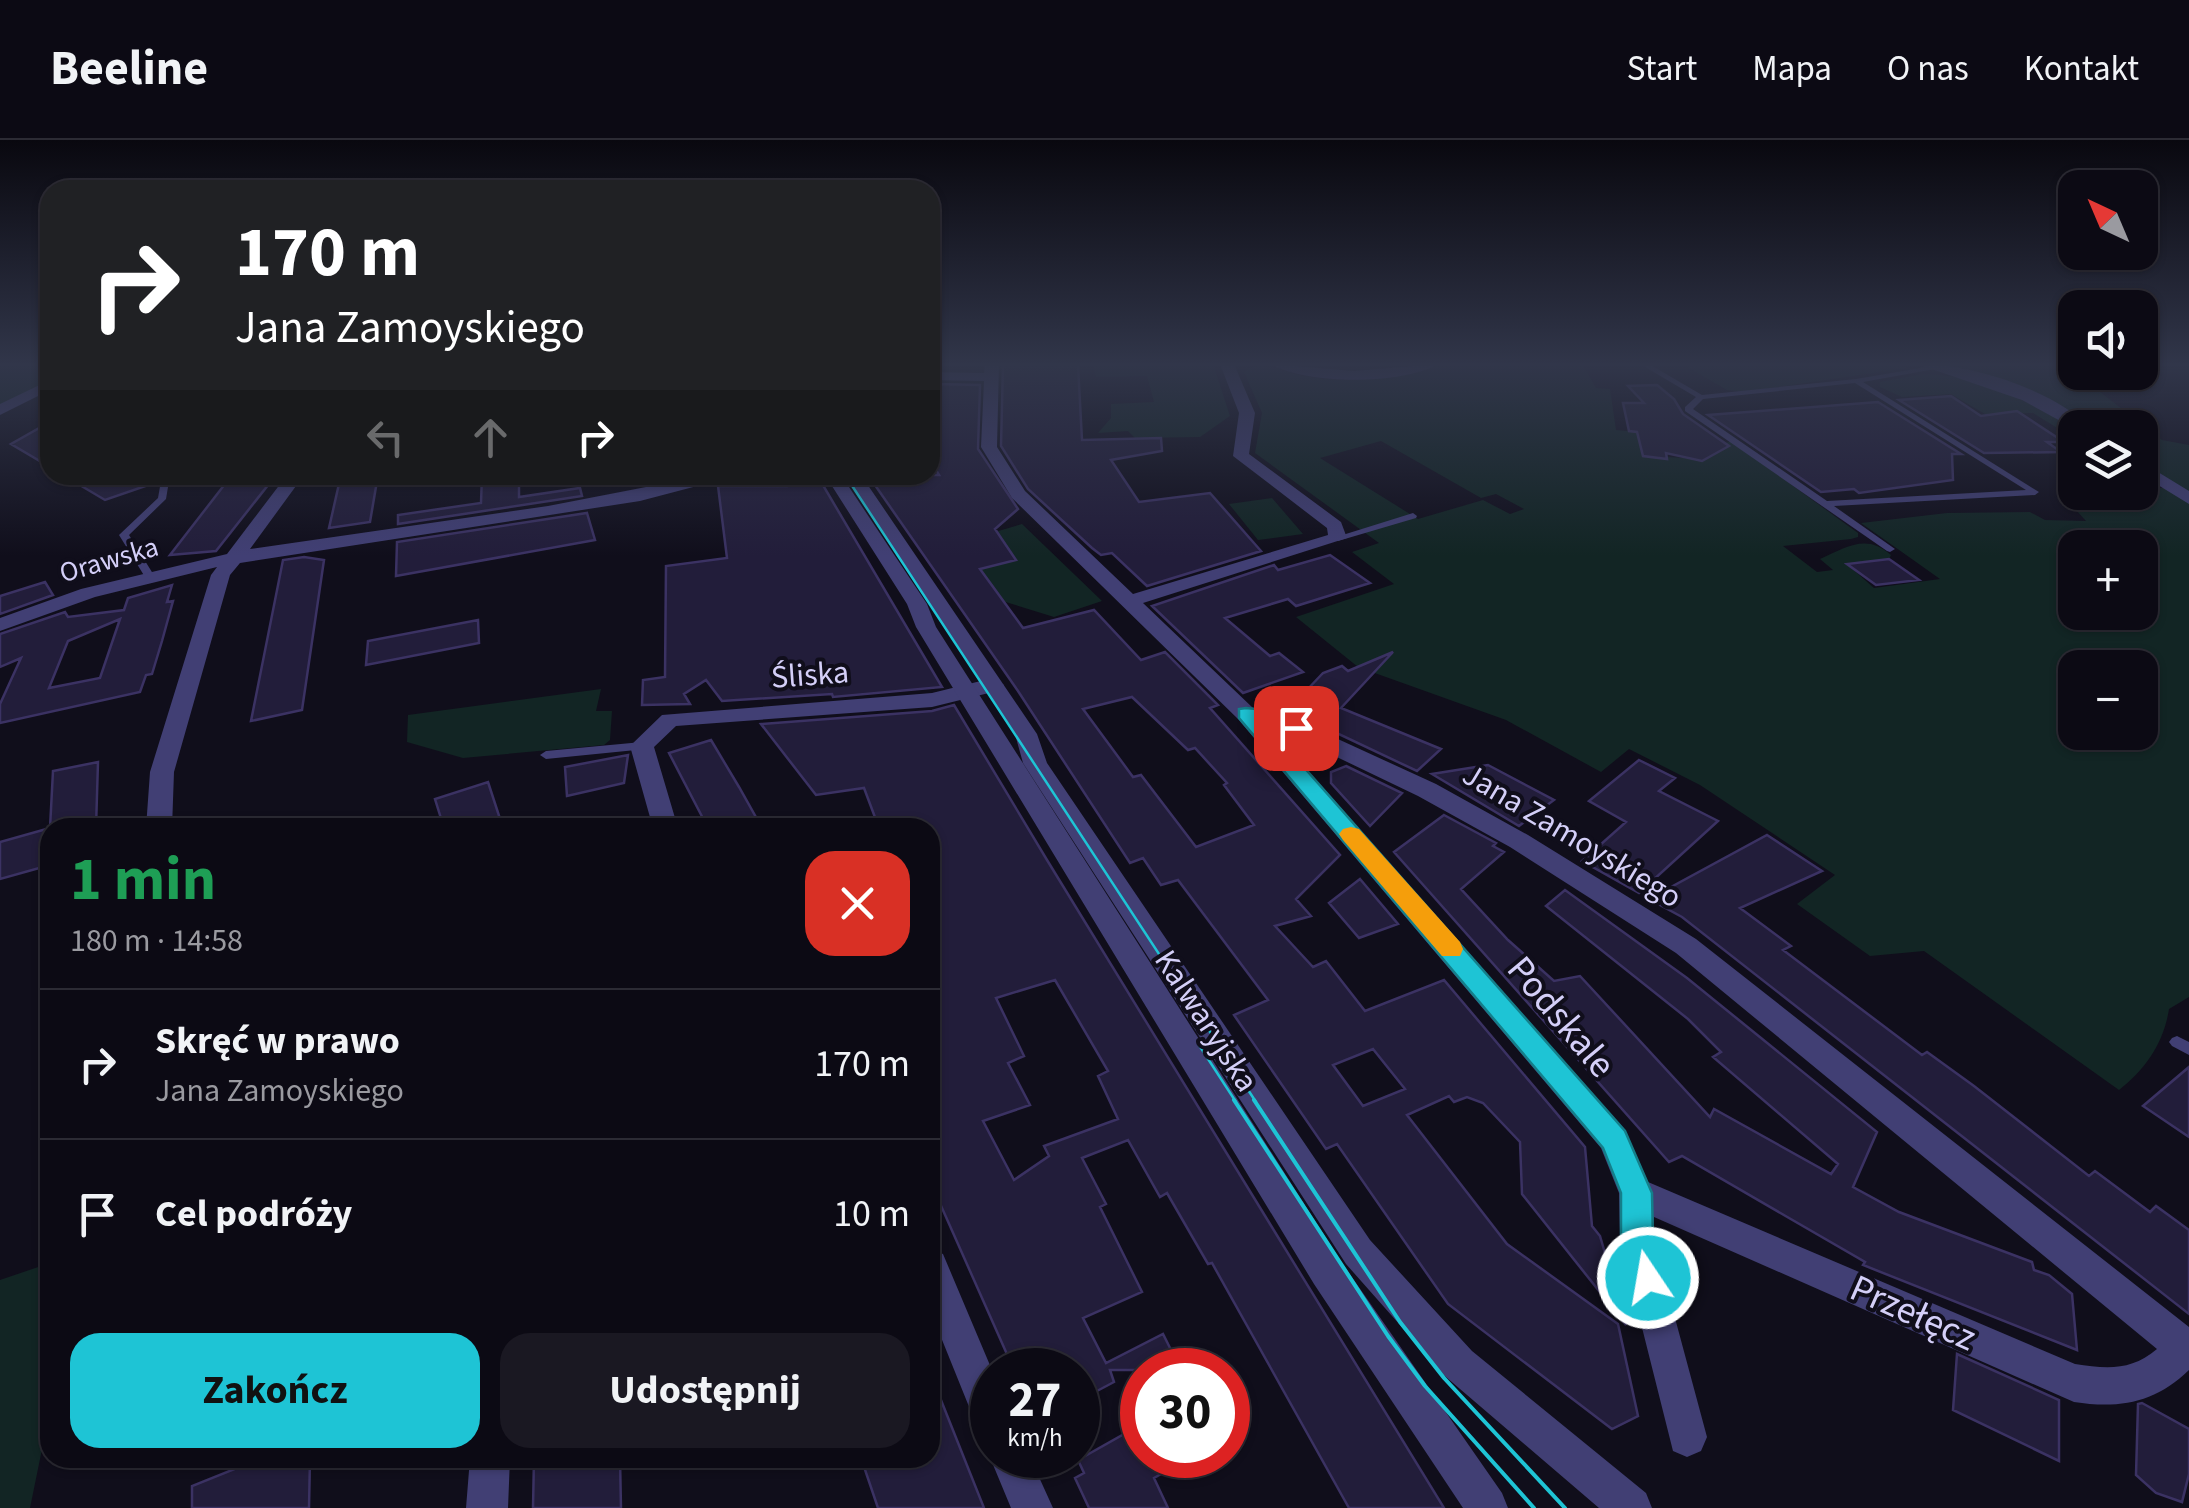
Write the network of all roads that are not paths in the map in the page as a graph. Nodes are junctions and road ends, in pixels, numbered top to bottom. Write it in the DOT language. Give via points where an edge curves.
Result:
graph roads {
  1 [pos="990,428"];
  2 [pos="1245,428"];
  3 [pos="1715,428"];
  4 [pos="1932,428"];
  5 [pos="2158,478"];
  6 [pos="164,485"];
  7 [pos="288,485"];
  8 [pos="691,485"];
  9 [pos="840,485"];
  10 [pos="859,485"];
  11 [pos="2189,499"];
  12 [pos="1824,504"];
  13 [pos="1413,516"];
  14 [pos="1338,538"];
  15 [pos="1890,550"];
  16 [pos="236,554"];
  17 [pos="150,577"];
  18 [pos="1127,602"];
  19 [pos="0,625"];
  20 [pos="980,689"];
  21 [pos="1246,714"];
  22 [pos="642,746"];
  23 [pos="546,754"];
  24 [pos="160,818"];
  25 [pos="663,818"];
  26 [pos="1636,1193"];
  27 [pos="940,1290"];
  28 [pos="2187,1349"];
  29 [pos="970,1362"];
  30 [pos="1687,1436"];
  31 [pos="489,1468"];
  32 [pos="1019,1478"];
  33 [pos="487,1508"];
  34 [pos="1032,1508"];
  35 [pos="1487,1508"];
  36 [pos="1632,1508"];
  1 -- 18 [label="street, Jana Zamoyskiego" via="989,447 1000,469 1037,516"];
  2 -- 14 [label="street" via="1241,456 1334,526"];
  3 -- 12 [label="lane"];
  4 -- 12 [label="lane" via="2035,492"];
  5 -- 11 [label="street"];
  6 -- 17 [label="lane" via="162,499 124,535"];
  7 -- 16 [label="street"];
  8 -- 16 [label="street, Orawska" via="640,498"];
  9 -- 20 [label="street, Kalwaryjska" via="926,627"];
  10 -- 20 [label="street, Kalwaryjska"];
  12 -- 15 [label="lane"];
  13 -- 14 [label="lane"];
  14 -- 18 [label="street"];
  16 -- 17 [label="street, Orawska"];
  16 -- 24 [label="street" via="222,575 162,772"];
  17 -- 19 [label="street, Orawska"];
  18 -- 21 [label="street, Jana Zamoyskiego"];
  20 -- 22 [label="street, Śliska" via="748,720 670,720"];
  20 -- 35 [label="street, Kalwaryjska" via="1327,1272"];
  20 -- 36 [label="street, Kalwaryjska" via="1026,734 1036,763 1358,1252 1460,1364"];
  21 -- 26 [label="street, Podskale" via="1614,1140"];
  21 -- 28 [label="street, Jana Zamoyskiego" via="1271,717 1427,790 1686,946"];
  22 -- 23 [label="lane"];
  22 -- 25 [label="street"];
  26 -- 28 [label="street, Przełęcz" via="2074,1383 2130,1388"];
  26 -- 30 [label="street, Podskale" via="1637,1240"];
  27 -- 29 [label="street"];
  31 -- 33 [label="street"];
  32 -- 34 [label="street"];
}
